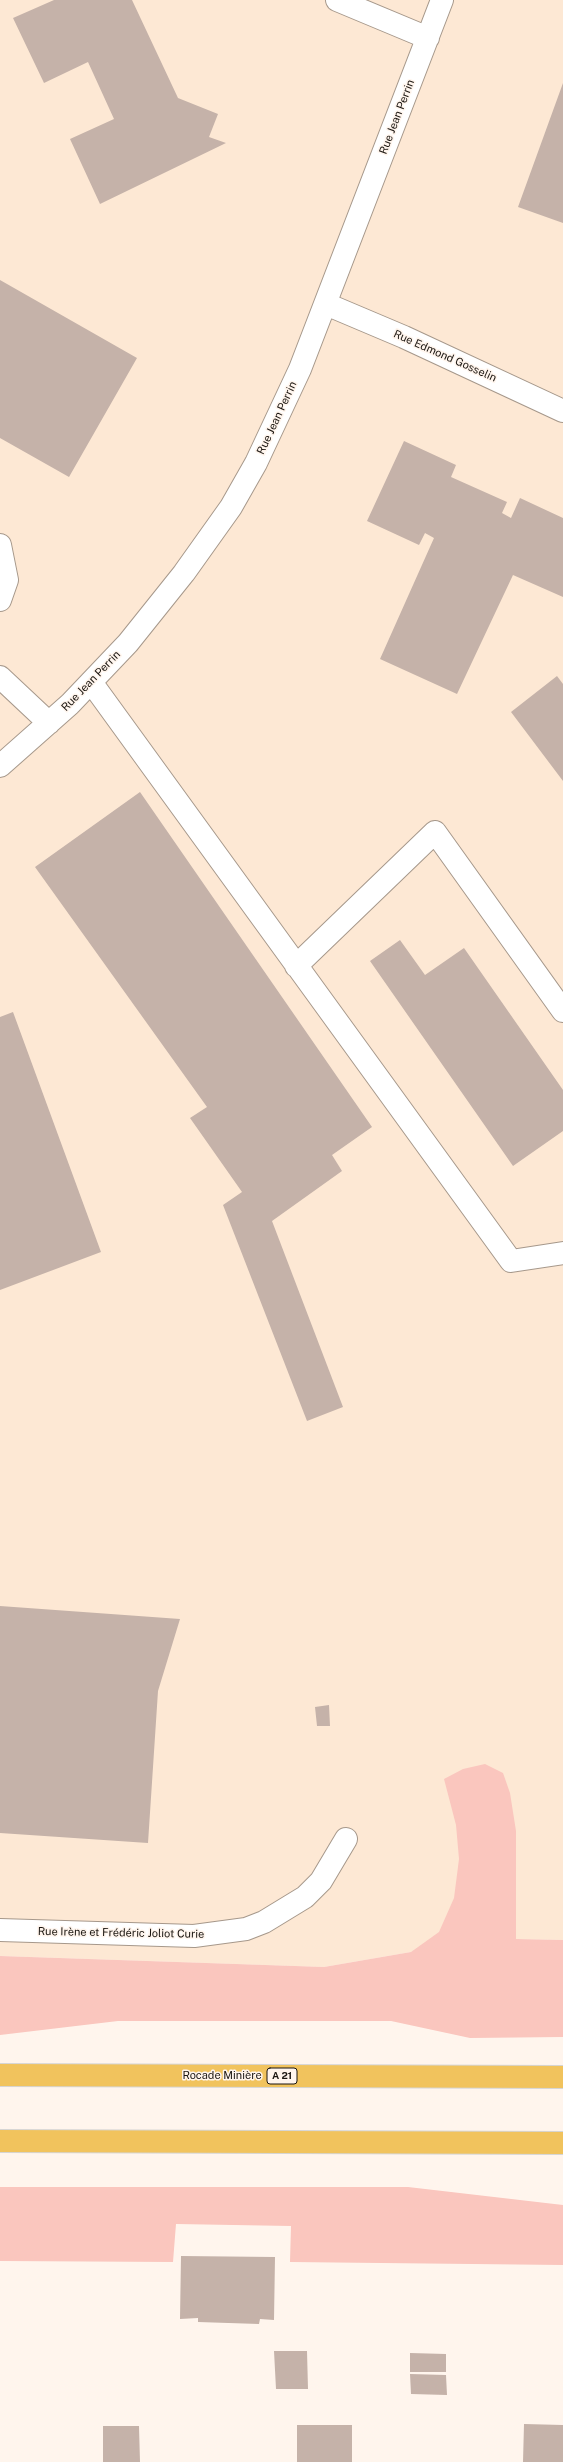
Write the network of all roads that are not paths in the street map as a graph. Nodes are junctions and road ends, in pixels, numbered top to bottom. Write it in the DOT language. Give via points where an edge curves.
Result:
graph roads {
  1 [pos="337,0"];
  2 [pos="442,0"];
  3 [pos="428,38"];
  4 [pos="326,304"];
  5 [pos="563,411"];
  6 [pos="0,546"];
  7 [pos="0,600"];
  8 [pos="0,677"];
  9 [pos="91,682"];
  10 [pos="49,723"];
  11 [pos="0,766"];
  12 [pos="296,966"];
  13 [pos="563,1012"];
  14 [pos="563,1252"];
  15 [pos="346,1839"];
  16 [pos="0,1930"];
  17 [pos="0,2075"];
  18 [pos="563,2077"];
  19 [pos="0,2141"];
  20 [pos="563,2143"];
  1 -- 3 [label="street"];
  2 -- 3 [label="street, Rue Jean Perrin"];
  3 -- 4 [label="street, Rue Jean Perrin"];
  4 -- 5 [label="street, Rue Edmond Gosselin" via="454,359"];
  4 -- 9 [label="street, Rue Jean Perrin" via="283,408 231,507 160,603"];
  6 -- 7 [label="street" via="7,580"];
  8 -- 10 [label="street"];
  9 -- 10 [label="street, Rue Jean Perrin"];
  9 -- 12 [label="street"];
  10 -- 11 [label="street, Rue Jean Perrin"];
  12 -- 13 [label="street" via="435,832"];
  12 -- 14 [label="street" via="511,1261"];
  15 -- 16 [label="street, Rue Irène et Frédéric Joliot Curie" via="324,1876 305,1897 264,1922 246,1929 194,1936"];
  17 -- 18 [label="highway, Rocade Minière / A 21"];
  19 -- 20 [label="highway"];
}
